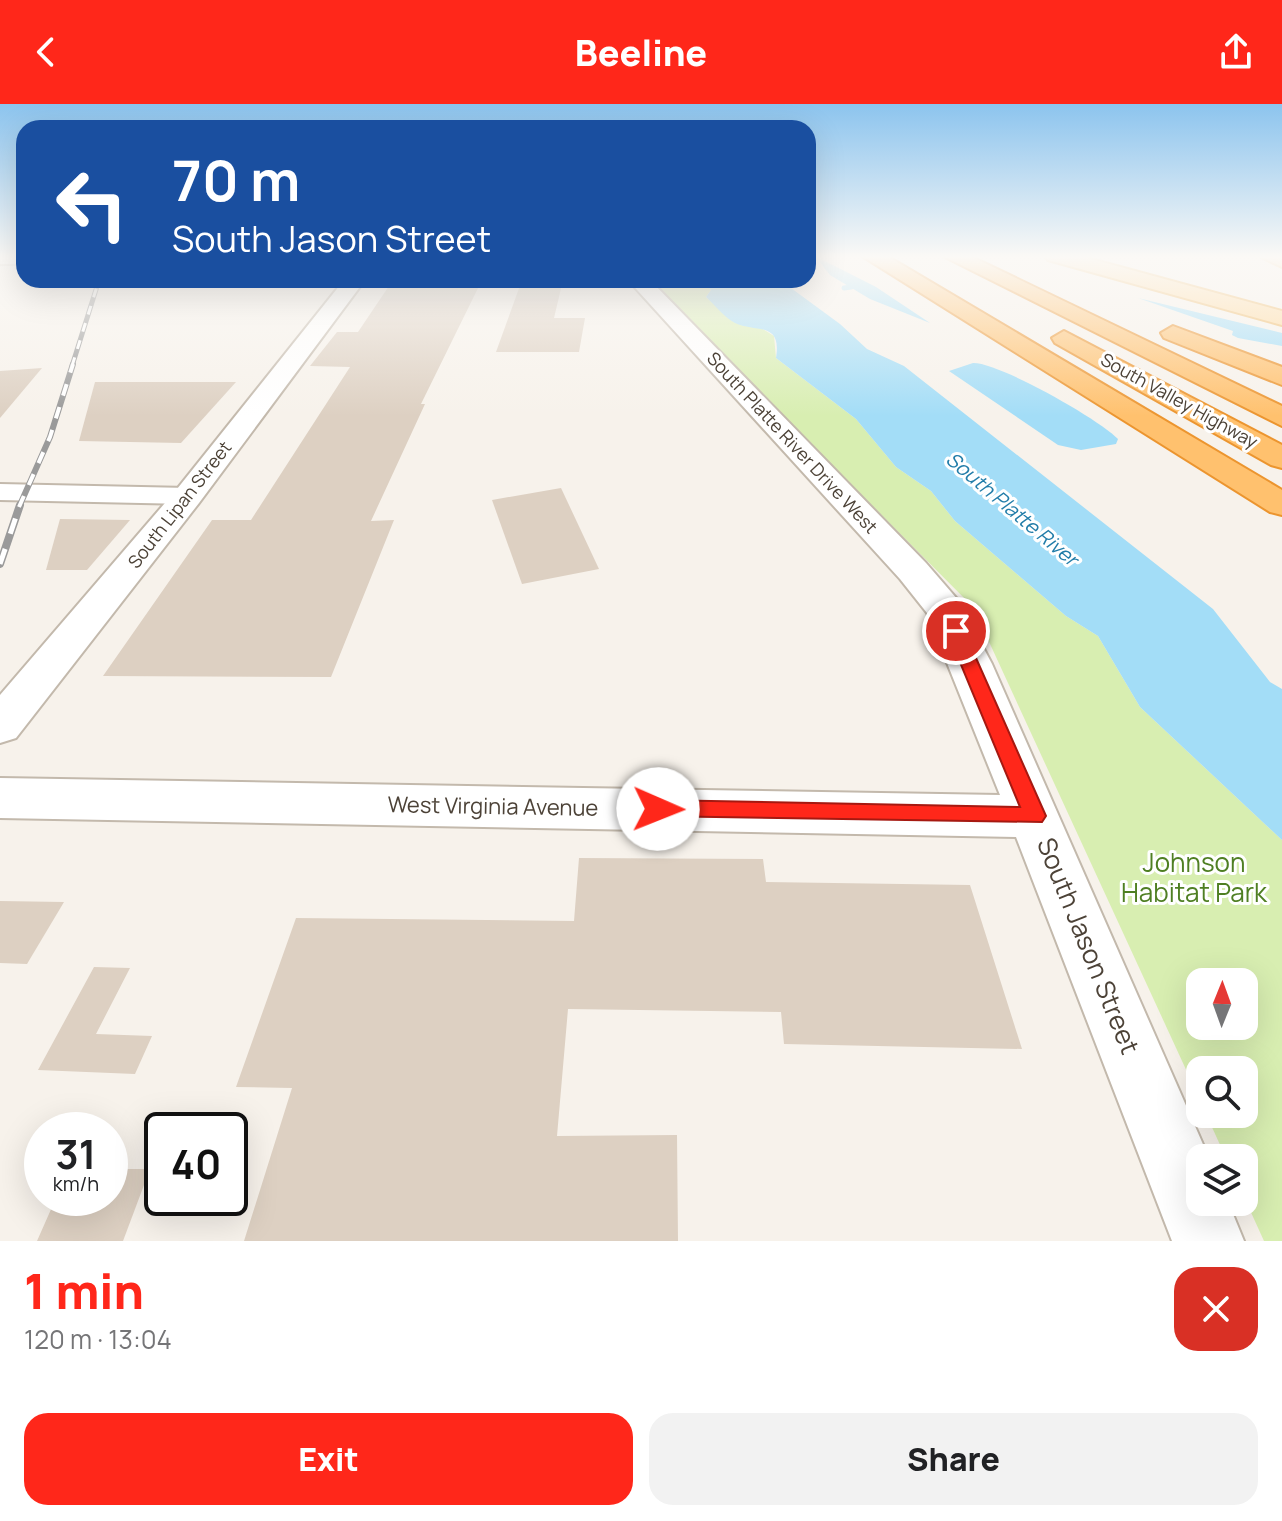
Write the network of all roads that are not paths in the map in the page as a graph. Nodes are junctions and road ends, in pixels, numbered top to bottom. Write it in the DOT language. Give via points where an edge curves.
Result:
graph roads {
  1 [pos="333,309"];
  2 [pos="666,309"];
  3 [pos="959,309"];
  4 [pos="1008,309"];
  5 [pos="1061,309"];
  6 [pos="1115,309"];
  7 [pos="1249,309"];
  8 [pos="1014,312"];
  9 [pos="1125,313"];
  10 [pos="1282,318"];
  11 [pos="1152,324"];
  12 [pos="1042,326"];
  13 [pos="1282,377"];
  14 [pos="1282,417"];
  15 [pos="1282,458"];
  16 [pos="0,492"];
  17 [pos="188,496"];
  18 [pos="1282,505"];
  19 [pos="944,609"];
  20 [pos="0,726"];
  21 [pos="0,798"];
  22 [pos="1035,816"];
  23 [pos="1208,1241"];
  1 -- 17 [label="street, South Lipan Street"];
  2 -- 19 [label="street, South Platte River Drive West"];
  3 -- 18 [label="highway"];
  4 -- 8 [label="highway"];
  5 -- 14 [label="highway, South Valley Highway"];
  6 -- 9 [label="highway"];
  7 -- 10 [label="main road"];
  11 -- 13 [label="highway"];
  12 -- 15 [label="highway, South Valley Highway"];
  16 -- 17 [label="street"];
  17 -- 20 [label="street, South Lipan Street"];
  19 -- 22 [label="street, South Jason Street"];
  21 -- 22 [label="street, West Virginia Avenue"];
  22 -- 23 [label="street, South Jason Street"];
}
